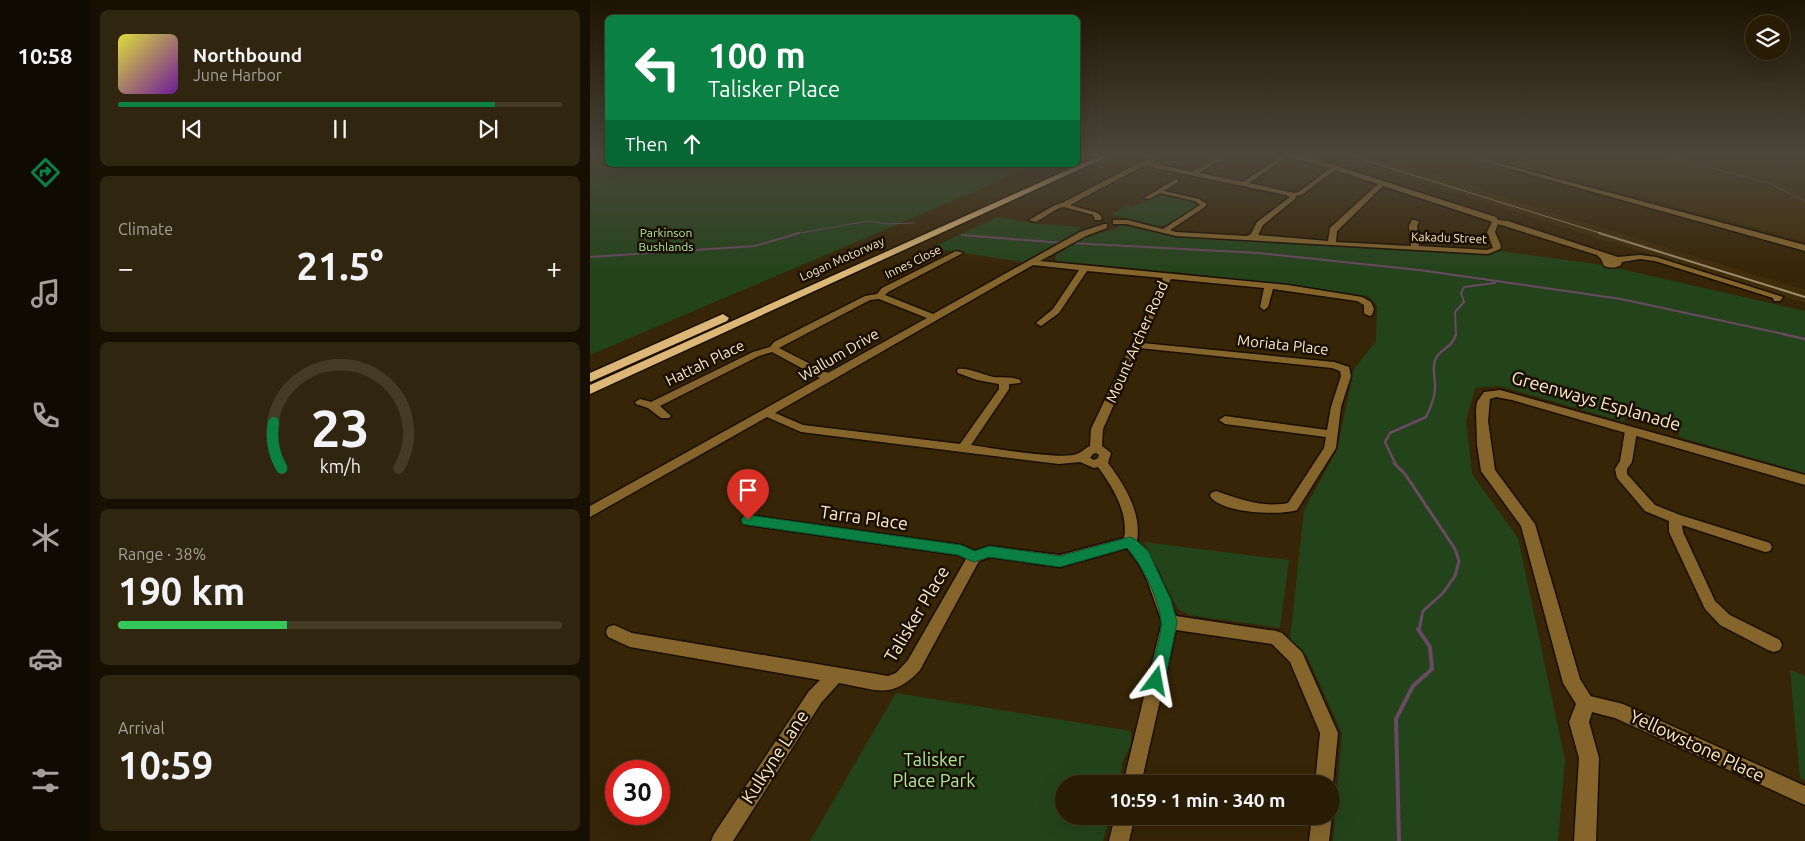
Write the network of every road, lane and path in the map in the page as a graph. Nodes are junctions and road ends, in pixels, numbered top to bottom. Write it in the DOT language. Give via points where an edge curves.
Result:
graph roads {
  1 [pos="1003,194"];
  2 [pos="1015,194"];
  3 [pos="1084,194"];
  4 [pos="1154,194"];
  5 [pos="1169,194"];
  6 [pos="1290,194"];
  7 [pos="1296,194"];
  8 [pos="1371,194"];
  9 [pos="1420,194"];
  10 [pos="1609,194"];
  11 [pos="1293,195"];
  12 [pos="1148,198"];
  13 [pos="1064,205"];
  14 [pos="1033,220"];
  15 [pos="1096,220"];
  16 [pos="1116,222"];
  17 [pos="1415,222"];
  18 [pos="1496,222"];
  19 [pos="1104,226"];
  20 [pos="1164,231"];
  21 [pos="1083,234"];
  22 [pos="1251,237"];
  23 [pos="1332,244"];
  24 [pos="1415,247"];
  25 [pos="1805,248"];
  26 [pos="959,253"];
  27 [pos="1033,263"];
  28 [pos="1084,269"];
  29 [pos="1168,276"];
  30 [pos="1269,286"];
  31 [pos="880,296"];
  32 [pos="1776,299"];
  33 [pos="1264,306"];
  34 [pos="1369,313"];
  35 [pos="934,318"];
  36 [pos="1041,323"];
  37 [pos="1138,345"];
  38 [pos="773,349"];
  39 [pos="962,372"];
  40 [pos="590,378"];
  41 [pos="829,378"];
  42 [pos="590,390"];
  43 [pos="640,402"];
  44 [pos="652,406"];
  45 [pos="767,413"];
  46 [pos="665,416"];
  47 [pos="1225,420"];
  48 [pos="1631,430"];
  49 [pos="1331,434"];
  50 [pos="964,447"];
  51 [pos="1098,456"];
  52 [pos="1805,480"];
  53 [pos="1216,496"];
  54 [pos="593,507"];
  55 [pos="1675,518"];
  56 [pos="748,520"];
  57 [pos="1130,542"];
  58 [pos="1765,547"];
  59 [pos="974,557"];
  60 [pos="1170,622"];
  61 [pos="614,632"];
  62 [pos="1774,644"];
  63 [pos="835,676"];
  64 [pos="1586,703"];
  65 [pos="1134,775"];
  66 [pos="1325,775"];
  67 [pos="1805,796"];
  68 [pos="1122,825"];
  69 [pos="1321,825"];
  70 [pos="721,841"];
  71 [pos="1119,841"];
  72 [pos="1319,841"];
  73 [pos="1585,841"];
  1 -- 40 [label="highway, Logan Motorway"];
  2 -- 42 [label="highway, Logan Motorway"];
  3 -- 13 [label="street"];
  4 -- 12 [label="street"];
  5 -- 20 [label="street" via="1204,204"];
  6 -- 11 [label="street"];
  7 -- 11 [label="street"];
  8 -- 23 [label="street" via="1333,230"];
  9 -- 18 [label="street, Kakadu Street" via="1493,218"];
  10 -- 25 [label="street"];
  11 -- 22 [label="street" via="1294,198 1260,224"];
  13 -- 14 [label="street"];
  13 -- 15 [label="street" via="1096,214"];
  15 -- 16 [label="street, Kakadu Street" via="1111,217"];
  15 -- 19 [label="street"];
  15 -- 21 [label="street"];
  16 -- 19 [label="street, Wallum Drive"];
  16 -- 20 [label="street, Kakadu Street"];
  17 -- 24 [label="street"];
  18 -- 24 [label="street, Kakadu Street" via="1491,232 1497,246 1493,250"];
  18 -- 32 [label="street" via="1617,260 1640,256 1656,259 1736,287 1779,297"];
  19 -- 21 [label="street, Wallum Drive"];
  20 -- 22 [label="street, Kakadu Street"];
  21 -- 27 [label="street, Wallum Drive"];
  22 -- 23 [label="street, Kakadu Street"];
  23 -- 24 [label="street, Kakadu Street"];
  26 -- 31 [label="street, Innes Close" via="885,290"];
  27 -- 28 [label="street, Mount Archer Road"];
  27 -- 35 [label="street, Wallum Drive"];
  28 -- 29 [label="street, Mount Archer Road"];
  28 -- 36 [label="street" via="1056,311"];
  29 -- 30 [label="street"];
  29 -- 37 [label="street, Mount Archer Road"];
  30 -- 33 [label="street"];
  30 -- 34 [label="street" via="1359,299 1368,304"];
  31 -- 35 [label="street"];
  31 -- 38 [label="street, Innes Close" via="859,302 776,344"];
  35 -- 41 [label="street, Wallum Drive"];
  37 -- 49 [label="street, Moriata Place" via="1334,365 1345,369"];
  37 -- 51 [label="street, Mount Archer Road" via="1098,429"];
  38 -- 41 [label="street"];
  38 -- 44 [label="street, Hattah Place" via="756,354"];
  39 -- 50 [label="street" via="1010,382"];
  41 -- 45 [label="street, Wallum Drive"];
  43 -- 44 [label="street"];
  44 -- 46 [label="street"];
  45 -- 50 [label="street" via="801,428"];
  45 -- 54 [label="street, Wallum Drive"];
  47 -- 49 [label="street"];
  48 -- 52 [label="street, Greenways Esplanade"];
  48 -- 55 [label="street" via="1621,475 1650,508"];
  48 -- 64 [label="street, Greenways Esplanade" via="1501,394 1486,395 1483,400 1488,471 1528,524 1572,683"];
  49 -- 53 [label="street, Moriata Place" via="1330,448 1292,507 1280,511 1229,503"];
  50 -- 51 [label="street" via="1059,460 1083,458 1091,464"];
  51 -- 57 [label="street" via="1112,477 1132,522"];
  55 -- 58 [label="street"];
  55 -- 62 [label="street" via="1676,532 1710,605 1725,620"];
  56 -- 59 [label="street, Tarra Place" via="961,550"];
  57 -- 59 [label="street" via="1060,561 989,551"];
  57 -- 60 [label="street" via="1142,555"];
  59 -- 63 [label="street, Talisker Place" via="914,665 902,678 888,684"];
  60 -- 65 [label="street"];
  60 -- 66 [label="street" via="1276,638 1296,657 1329,733"];
  61 -- 63 [label="street, Talisker Place" via="630,640"];
  63 -- 70 [label="street, Kulkyne Lane" via="815,697"];
  64 -- 67 [label="street, Yellowstone Place" via="1617,710"];
  64 -- 73 [label="street" via="1579,722 1589,758"];
  68 -- 71 [label="street"];
  69 -- 72 [label="street"];
}
